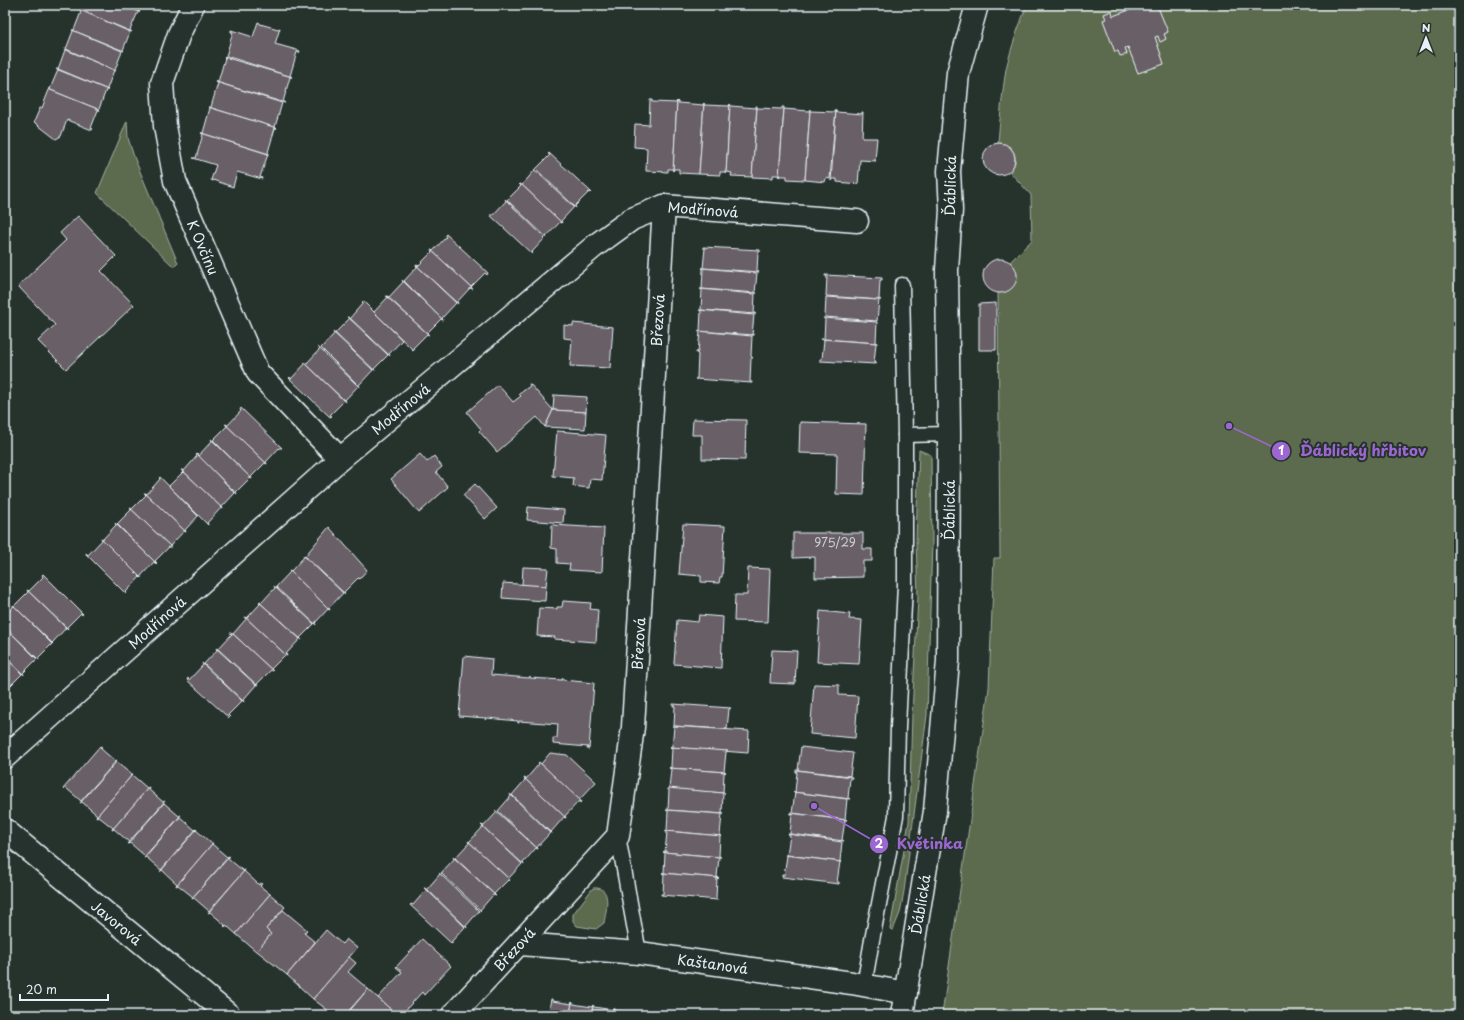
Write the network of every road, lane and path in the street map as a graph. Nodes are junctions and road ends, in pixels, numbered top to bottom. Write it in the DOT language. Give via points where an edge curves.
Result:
graph roads {
  1 [pos="193,5"];
  2 [pos="977,5"];
  3 [pos="664,206"];
  4 [pos="858,221"];
  5 [pos="902,285"];
  6 [pos="949,434"];
  7 [pos="905,435"];
  8 [pos="340,459"];
  9 [pos="5,757"];
  10 [pos="5,830"];
  11 [pos="618,836"];
  12 [pos="520,944"];
  13 [pos="639,953"];
  14 [pos="864,986"];
  15 [pos="906,993"];
  16 [pos="229,1015"];
  17 [pos="453,1015"];
  18 [pos="902,1015"];
  1 -- 8 [label="street, K Ovčínu" via="179,34 162,83 165,126 175,181 258,373"];
  2 -- 6 [label="street, Ďáblická" via="958,73 949,171"];
  3 -- 4 [label="street, Modřínová"];
  3 -- 8 [label="street, Modřínová" via="632,219 596,245"];
  3 -- 11 [label="street, Březová" via="633,727"];
  5 -- 7 [label="lane"];
  6 -- 7 [label="lane"];
  6 -- 15 [label="street, Ďáblická" via="947,668 935,811"];
  7 -- 14 [label="lane" via="905,585 896,816"];
  8 -- 9 [label="street, Modřínová"];
  10 -- 16 [label="street, Javorová"];
  11 -- 12 [label="street, Březová"];
  11 -- 13 [label="lane"];
  12 -- 13 [label="street, Kaštanová"];
  12 -- 17 [label="street, Březová"];
  13 -- 14 [label="street, Kaštanová"];
  14 -- 15 [label="street, Kaštanová"];
  15 -- 18 [label="street, Ďáblická"];
}
